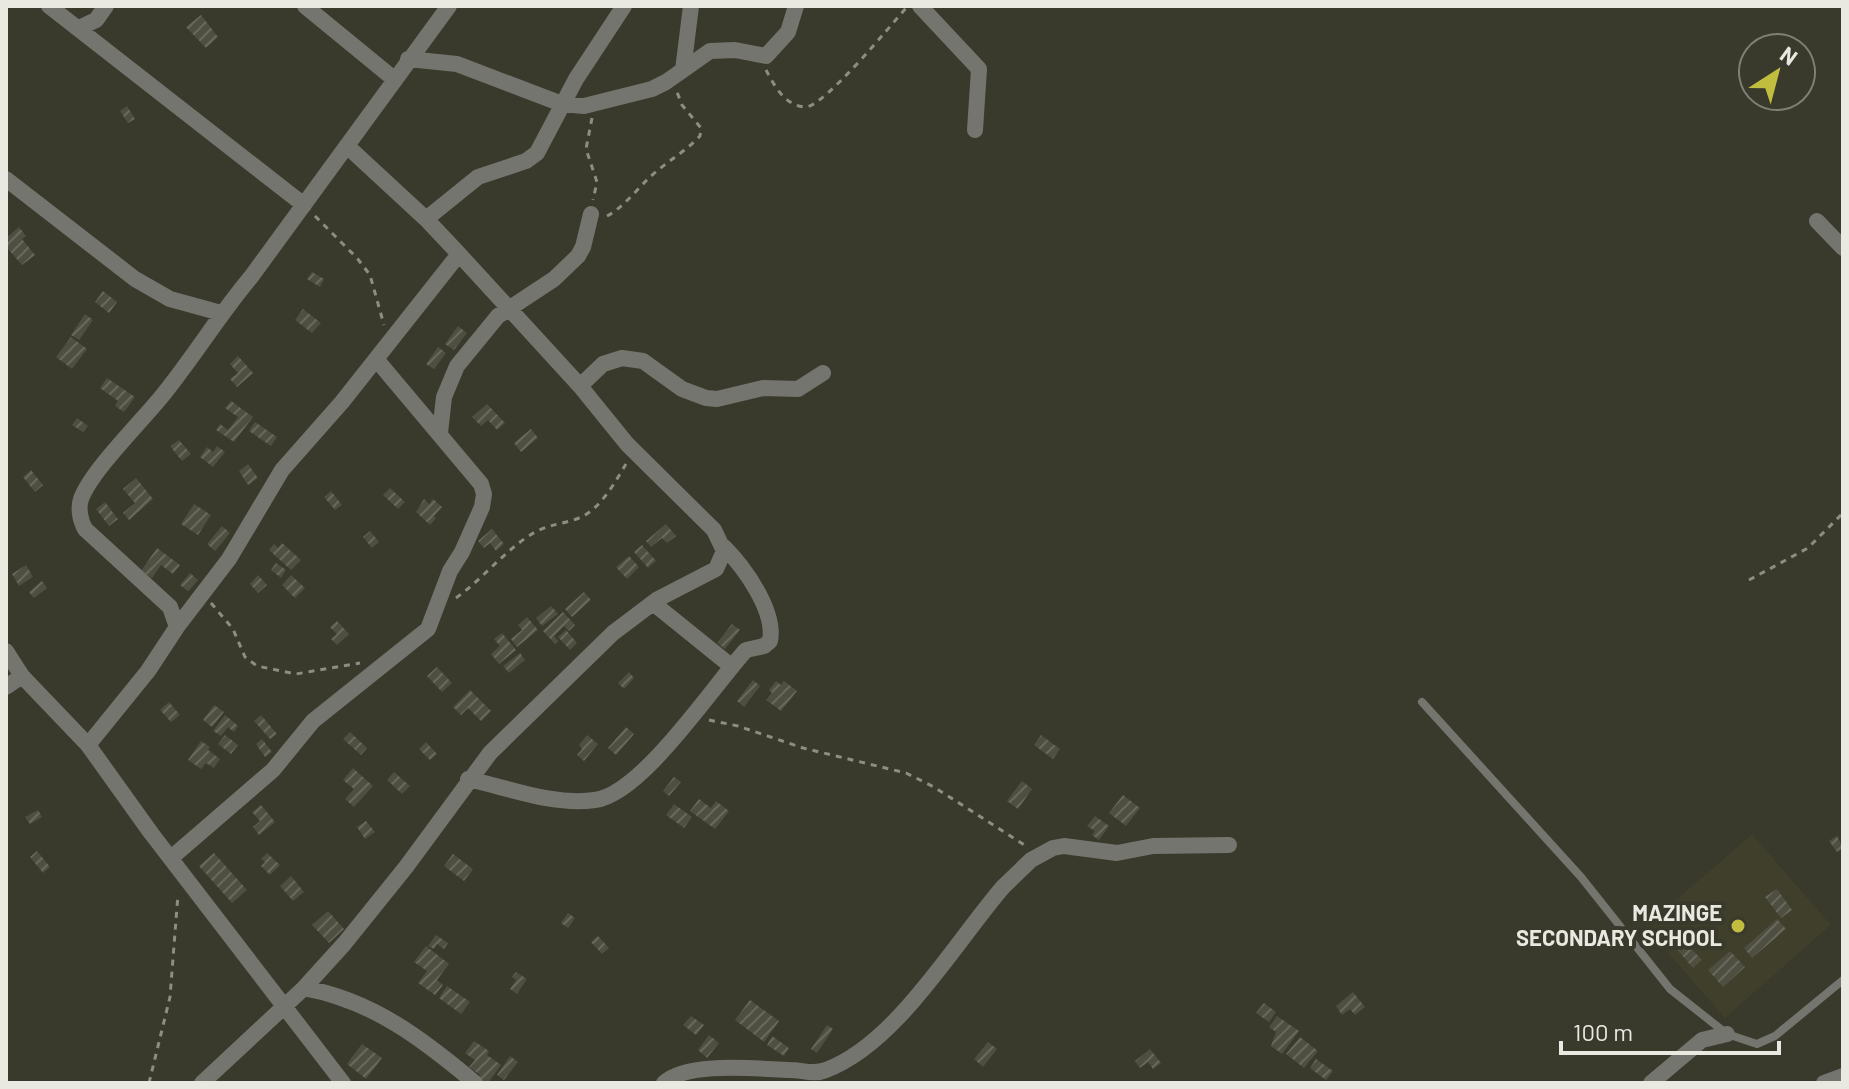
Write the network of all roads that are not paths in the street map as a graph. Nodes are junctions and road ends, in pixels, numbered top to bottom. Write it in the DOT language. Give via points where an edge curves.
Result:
graph roads {
  1 [pos="49,6"];
  2 [pos="106,6"];
  3 [pos="305,6"];
  4 [pos="449,6"];
  5 [pos="624,6"];
  6 [pos="691,6"];
  7 [pos="796,6"];
  8 [pos="920,6"];
  9 [pos="79,28"];
  10 [pos="408,59"];
  11 [pos="679,73"];
  12 [pos="394,79"];
  13 [pos="562,104"];
  14 [pos="975,130"];
  15 [pos="347,146"];
  16 [pos="6,179"];
  17 [pos="304,205"];
  18 [pos="591,214"];
  19 [pos="426,219"];
  20 [pos="1817,221"];
  21 [pos="1843,248"];
  22 [pos="459,254"];
  23 [pos="508,308"];
  24 [pos="221,313"];
  25 [pos="380,354"];
  26 [pos="823,373"];
  27 [pos="580,386"];
  28 [pos="440,433"];
  29 [pos="724,547"];
  30 [pos="653,603"];
  31 [pos="177,627"];
  32 [pos="6,651"];
  33 [pos="731,666"];
  34 [pos="22,676"];
  35 [pos="6,687"];
  36 [pos="1422,702"];
  37 [pos="88,745"];
  38 [pos="468,779"];
  39 [pos="1229,845"];
  40 [pos="175,864"];
  41 [pos="1843,980"];
  42 [pos="304,988"];
  43 [pos="285,1006"];
  44 [pos="1727,1034"];
  45 [pos="1843,1076"];
  46 [pos="202,1083"];
  47 [pos="343,1083"];
  48 [pos="475,1083"];
  49 [pos="664,1083"];
  50 [pos="1651,1083"];
  51 [pos="1824,1083"];
  1 -- 9 [label="street"];
  2 -- 9 [label="street" via="96,20"];
  3 -- 12 [label="street"];
  4 -- 10 [label="street"];
  5 -- 13 [label="street"];
  6 -- 11 [label="street"];
  7 -- 11 [label="street" via="790,28 768,55 710,51"];
  8 -- 14 [label="street" via="979,69"];
  9 -- 17 [label="street"];
  10 -- 12 [label="street"];
  10 -- 13 [label="street" via="467,66"];
  11 -- 13 [label="street" via="652,89 598,104"];
  12 -- 15 [label="street"];
  13 -- 19 [label="street" via="533,157 472,180"];
  15 -- 17 [label="street"];
  15 -- 19 [label="street"];
  16 -- 24 [label="street" via="135,279 170,299"];
  17 -- 24 [label="street"];
  18 -- 23 [label="street" via="578,256 546,285"];
  19 -- 22 [label="street"];
  20 -- 21 [label="street"];
  22 -- 23 [label="street"];
  22 -- 25 [label="street"];
  23 -- 27 [label="street"];
  23 -- 28 [label="street" via="453,373"];
  24 -- 31 [label="street" via="80,500 85,529 170,607"];
  25 -- 28 [label="street"];
  25 -- 31 [label="street" via="282,470 229,559"];
  26 -- 27 [label="street" via="798,389 763,388 717,399 682,389 643,361 622,358 603,364"];
  27 -- 29 [label="street"];
  28 -- 40 [label="street" via="481,484 484,498 424,634 313,721 273,770"];
  29 -- 30 [label="street" via="716,569"];
  29 -- 33 [label="street" via="767,612 771,636"];
  30 -- 33 [label="street"];
  30 -- 38 [label="street" via="613,633"];
  31 -- 37 [label="street"];
  32 -- 34 [label="street"];
  33 -- 38 [label="street" via="646,768 604,799 552,798"];
  34 -- 35 [label="street"];
  34 -- 37 [label="street"];
  36 -- 44 [label="lane" via="1581,877 1670,989"];
  37 -- 40 [label="street"];
  38 -- 42 [label="street" via="368,915"];
  39 -- 49 [label="street" via="1153,846 1117,853 1053,848 1023,867 984,909 886,1033 847,1060 818,1072 719,1069 680,1074"];
  40 -- 43 [label="street"];
  41 -- 44 [label="lane" via="1775,1036 1757,1044"];
  42 -- 43 [label="street"];
  42 -- 48 [label="street" via="375,1010"];
  43 -- 46 [label="street"];
  43 -- 47 [label="street"];
  44 -- 50 [label="street" via="1702,1040"];
  45 -- 51 [label="street"];
}
